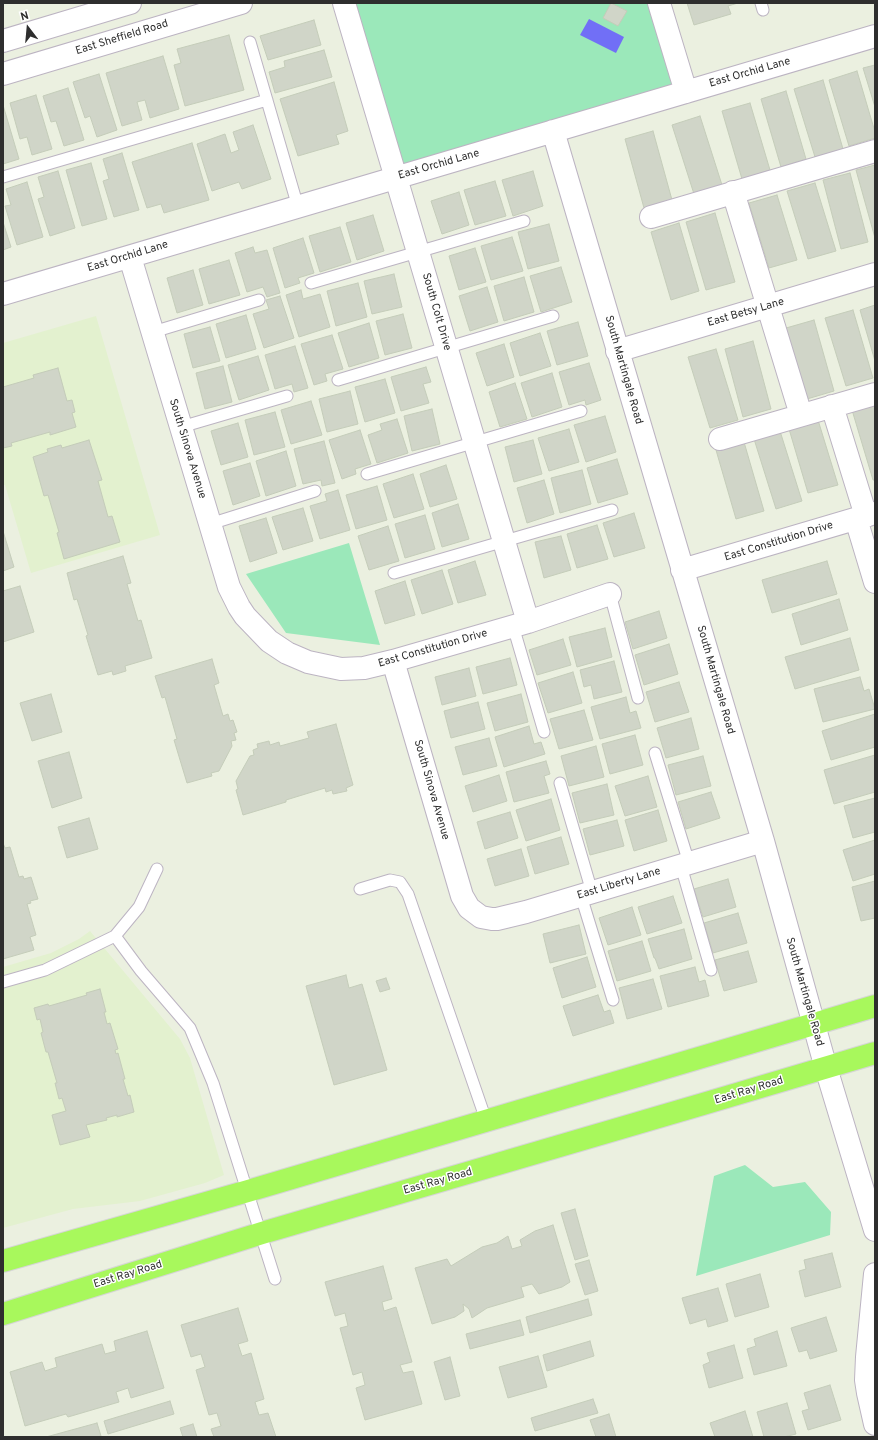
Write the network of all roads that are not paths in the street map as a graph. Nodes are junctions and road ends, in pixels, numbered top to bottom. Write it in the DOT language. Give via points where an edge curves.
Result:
graph roads {
  1 [pos="130,3"];
  2 [pos="241,3"];
  3 [pos="344,3"];
  4 [pos="659,3"];
  5 [pos="875,36"];
  6 [pos="3,41"];
  7 [pos="250,42"];
  8 [pos="3,74"];
  9 [pos="686,92"];
  10 [pos="267,100"];
  11 [pos="553,131"];
  12 [pos="875,151"];
  13 [pos="3,177"];
  14 [pos="396,178"];
  15 [pos="733,192"];
  16 [pos="298,207"];
  17 [pos="651,217"];
  18 [pos="524,221"];
  19 [pos="418,252"];
  20 [pos="130,257"];
  21 [pos="875,274"];
  22 [pos="311,283"];
  23 [pos="3,294"];
  24 [pos="259,300"];
  25 [pos="768,306"];
  26 [pos="553,316"];
  27 [pos="153,332"];
  28 [pos="446,348"];
  29 [pos="617,351"];
  30 [pos="338,380"];
  31 [pos="875,394"];
  32 [pos="287,396"];
  33 [pos="832,406"];
  34 [pos="581,411"];
  35 [pos="801,415"];
  36 [pos="181,428"];
  37 [pos="720,439"];
  38 [pos="474,443"];
  39 [pos="368,474"];
  40 [pos="315,491"];
  41 [pos="612,510"];
  42 [pos="866,516"];
  43 [pos="210,524"];
  44 [pos="504,541"];
  45 [pos="682,570"];
  46 [pos="394,573"];
  47 [pos="875,582"];
  48 [pos="610,594"];
  49 [pos="520,624"];
  50 [pos="260,633"];
  51 [pos="393,661"];
  52 [pos="638,698"];
  53 [pos="544,732"];
  54 [pos="655,753"];
  55 [pos="560,783"];
  56 [pos="762,841"];
  57 [pos="685,864"];
  58 [pos="157,870"];
  59 [pos="360,889"];
  60 [pos="587,894"];
  61 [pos="476,914"];
  62 [pos="116,936"];
  63 [pos="711,970"];
  64 [pos="3,982"];
  65 [pos="613,1000"];
  66 [pos="875,1006"];
  67 [pos="814,1024"];
  68 [pos="875,1053"];
  69 [pos="826,1068"];
  70 [pos="486,1120"];
  71 [pos="248,1191"];
  72 [pos="875,1230"];
  73 [pos="262,1233"];
  74 [pos="3,1261"];
  75 [pos="875,1274"];
  76 [pos="275,1279"];
  77 [pos="3,1314"];
  78 [pos="875,1424"];
  1 -- 6 [label="street"];
  2 -- 8 [label="street, East Sheffield Road"];
  3 -- 14 [label="street, South Colt Drive"];
  4 -- 9 [label="street"];
  5 -- 9 [label="street, East Orchid Lane"];
  7 -- 10 [label="lane"];
  9 -- 11 [label="street, East Orchid Lane"];
  10 -- 13 [label="lane"];
  10 -- 16 [label="lane"];
  11 -- 14 [label="street, East Orchid Lane"];
  11 -- 29 [label="street, South Martingale Road"];
  12 -- 15 [label="street"];
  14 -- 16 [label="street, East Orchid Lane"];
  14 -- 19 [label="street, South Colt Drive"];
  15 -- 17 [label="street"];
  15 -- 25 [label="street"];
  16 -- 20 [label="street, East Orchid Lane"];
  18 -- 19 [label="lane"];
  19 -- 22 [label="lane"];
  19 -- 28 [label="street, South Colt Drive"];
  20 -- 23 [label="street, East Orchid Lane"];
  20 -- 27 [label="street, South Sinova Avenue"];
  21 -- 25 [label="street, East Betsy Lane"];
  24 -- 27 [label="lane"];
  25 -- 29 [label="street, East Betsy Lane"];
  25 -- 35 [label="street"];
  26 -- 28 [label="lane"];
  27 -- 36 [label="street, South Sinova Avenue"];
  28 -- 30 [label="lane"];
  28 -- 38 [label="street, South Colt Drive"];
  29 -- 45 [label="street, South Martingale Road"];
  31 -- 33 [label="street"];
  32 -- 36 [label="lane"];
  33 -- 35 [label="street"];
  33 -- 42 [label="street"];
  34 -- 38 [label="lane"];
  35 -- 37 [label="street"];
  36 -- 43 [label="street, South Sinova Avenue"];
  38 -- 39 [label="lane"];
  38 -- 44 [label="street, South Colt Drive"];
  40 -- 43 [label="lane"];
  41 -- 44 [label="lane"];
  42 -- 45 [label="street, East Constitution Drive"];
  42 -- 47 [label="street"];
  43 -- 50 [label="street, South Sinova Avenue" via="233,597"];
  44 -- 46 [label="lane"];
  44 -- 49 [label="street, South Colt Drive"];
  45 -- 56 [label="street, South Martingale Road"];
  48 -- 49 [label="street, East Constitution Drive"];
  48 -- 52 [label="lane"];
  49 -- 51 [label="street, East Constitution Drive"];
  49 -- 53 [label="lane"];
  50 -- 51 [label="street, East Constitution Drive" via="288,653 319,665 353,669"];
  51 -- 61 [label="street, South Sinova Avenue" via="462,896"];
  54 -- 57 [label="lane"];
  55 -- 60 [label="lane"];
  56 -- 57 [label="street, East Liberty Lane"];
  56 -- 67 [label="street, South Martingale Road"];
  57 -- 60 [label="street, East Liberty Lane"];
  57 -- 63 [label="lane"];
  58 -- 62 [label="lane" via="139,907"];
  59 -- 70 [label="lane" via="390,880 400,882 408,894"];
  60 -- 61 [label="street, East Liberty Lane" via="503,918 486,918"];
  60 -- 65 [label="lane"];
  62 -- 64 [label="lane" via="45,970"];
  62 -- 71 [label="lane" via="141,971 190,1028 213,1083"];
  66 -- 67 [label="main road"];
  67 -- 69 [label="street, South Martingale Road"];
  67 -- 70 [label="main road"];
  68 -- 69 [label="main road, East Ray Road"];
  69 -- 72 [label="street, South Martingale Road"];
  69 -- 73 [label="main road, East Ray Road"];
  70 -- 71 [label="main road"];
  71 -- 73 [label="lane"];
  71 -- 74 [label="main road"];
  73 -- 76 [label="lane"];
  73 -- 77 [label="main road, East Ray Road"];
  75 -- 78 [label="street" via="866,1380"];
}
